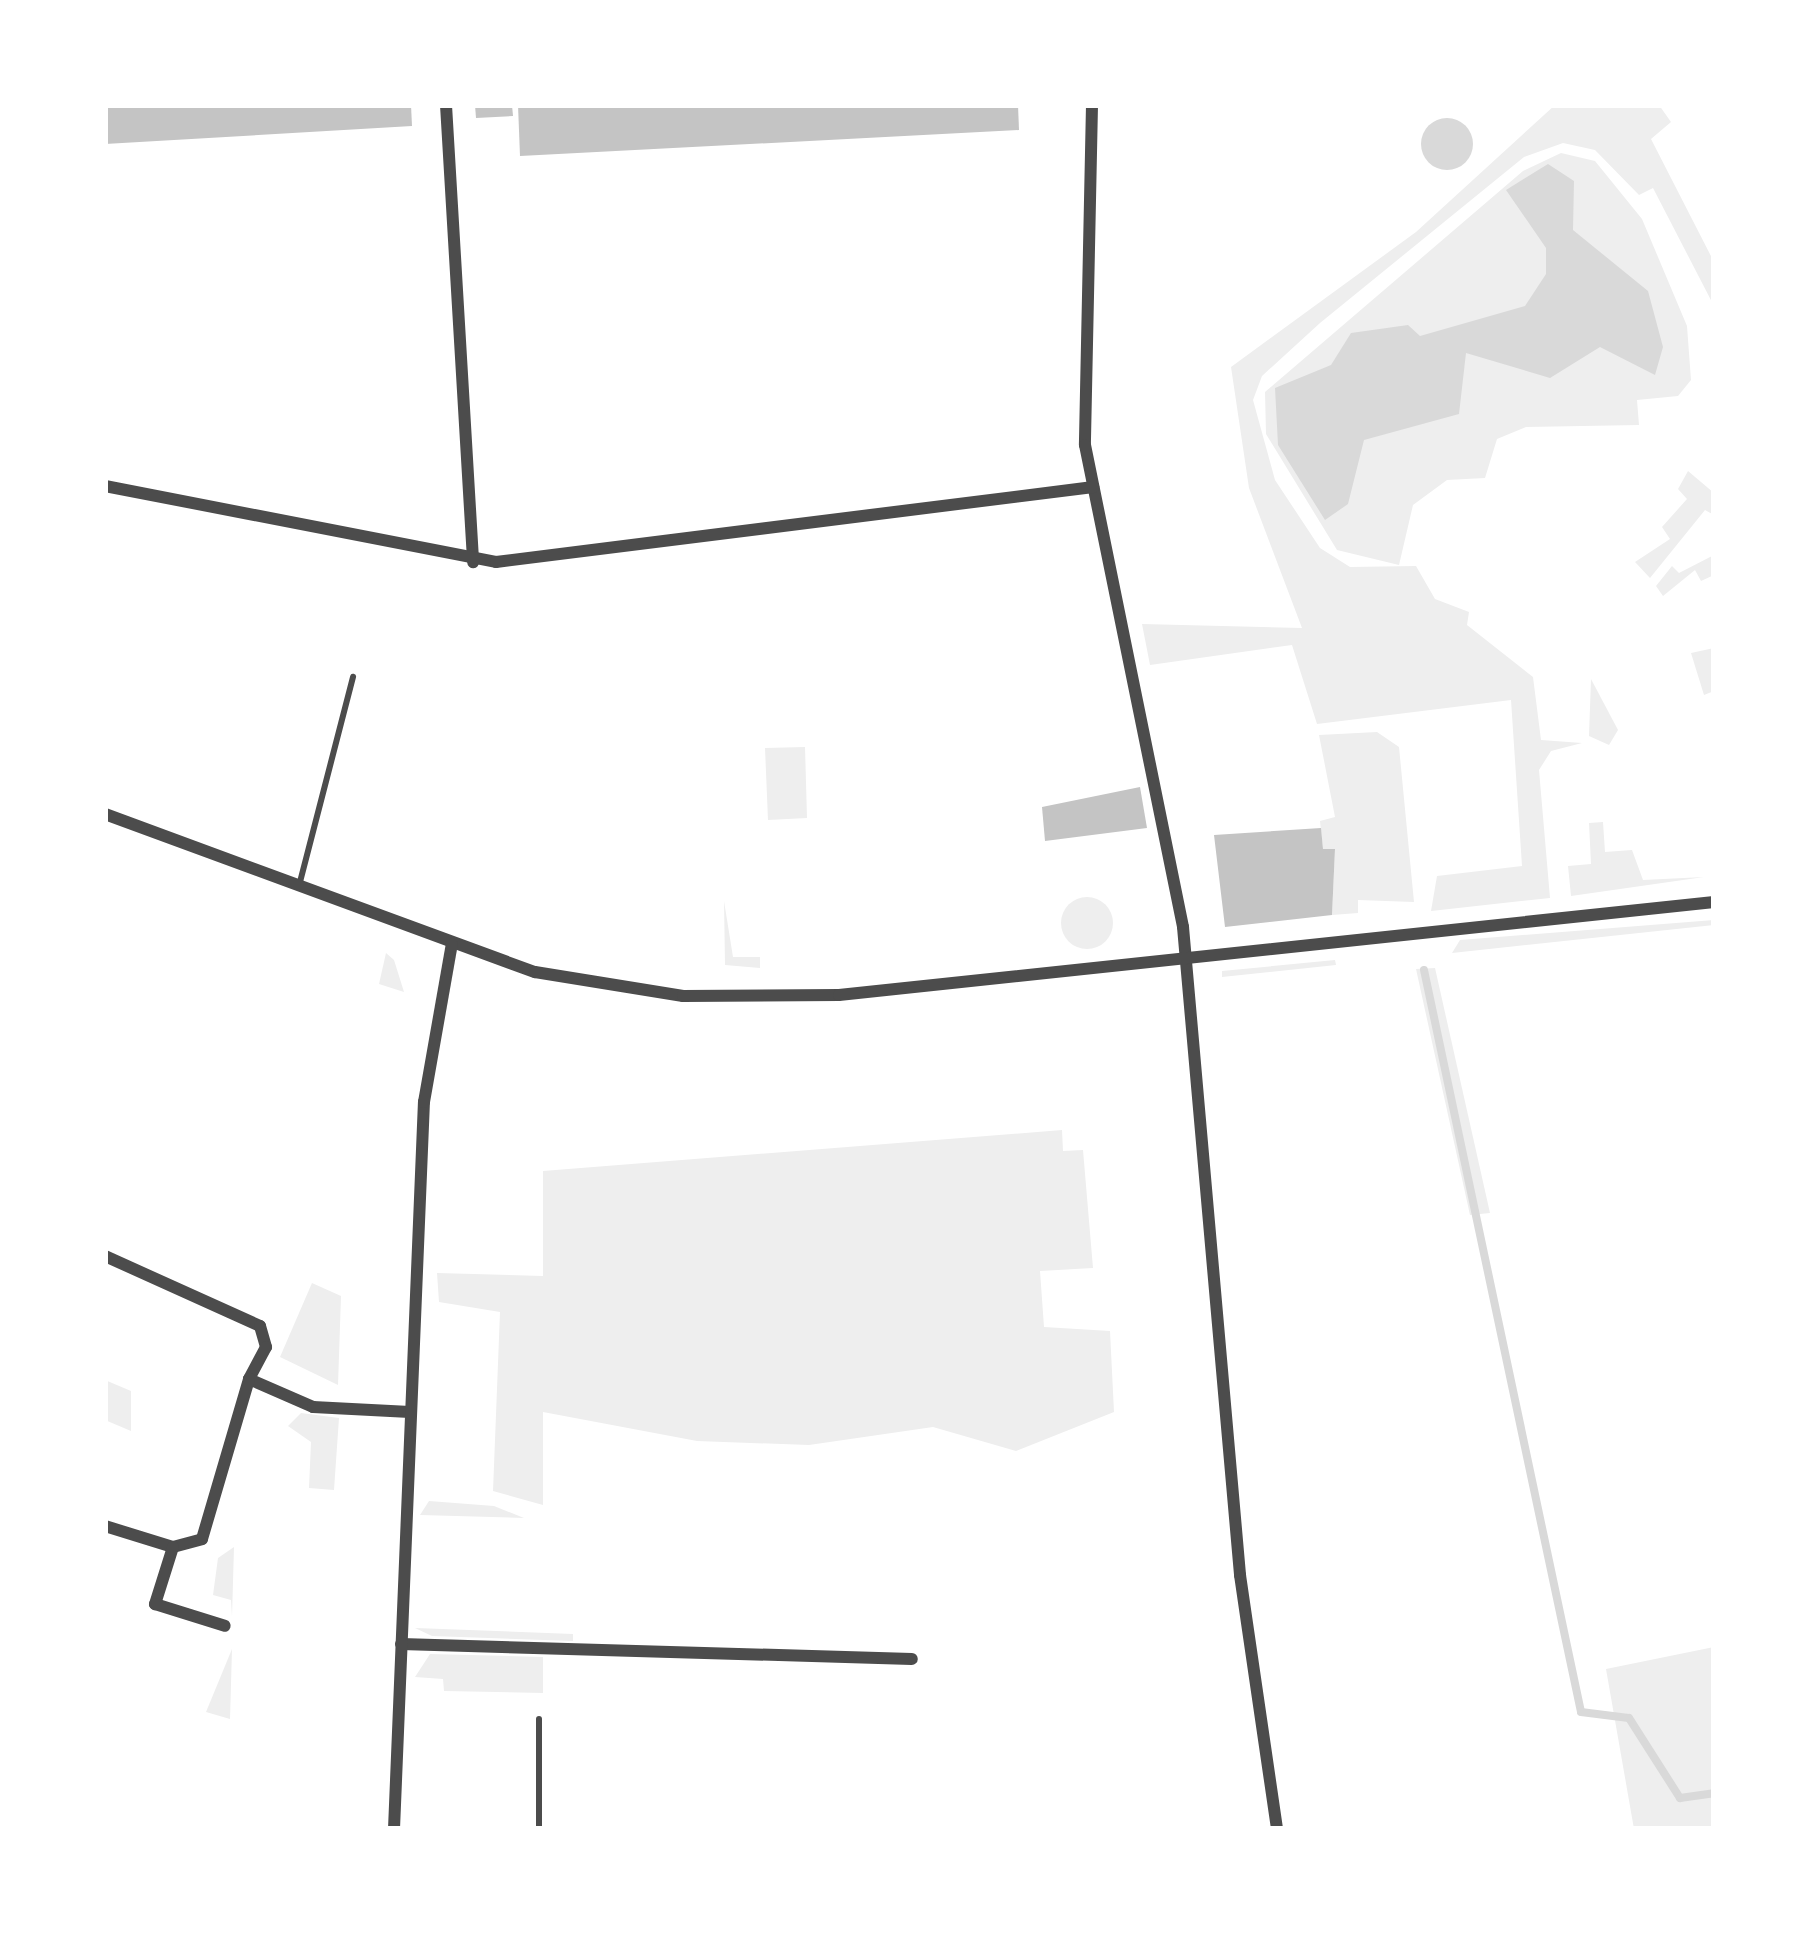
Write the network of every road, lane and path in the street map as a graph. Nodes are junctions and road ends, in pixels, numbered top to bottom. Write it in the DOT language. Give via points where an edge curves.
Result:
graph roads {
  1 [pos="446,105"];
  2 [pos="1092,105"];
  3 [pos="105,486"];
  4 [pos="1093,487"];
  5 [pos="473,562"];
  6 [pos="353,677"];
  7 [pos="105,814"];
  8 [pos="299,886"];
  9 [pos="1714,902"];
  10 [pos="452,944"];
  11 [pos="1186,958"];
  12 [pos="105,1256"];
  13 [pos="249,1379"];
  14 [pos="410,1412"];
  15 [pos="105,1526"];
  16 [pos="173,1546"];
  17 [pos="225,1626"];
  18 [pos="401,1644"];
  19 [pos="912,1659"];
  20 [pos="538,1719"];
  21 [pos="394,1829"];
  22 [pos="539,1829"];
  23 [pos="1277,1829"];
  1 -- 5 [label="street"];
  2 -- 4 [label="street" via="1084,424"];
  3 -- 5 [label="street"];
  4 -- 5 [label="street" via="587,557"];
  4 -- 11 [label="street"];
  6 -- 8 [label="lane"];
  7 -- 8 [label="street"];
  8 -- 10 [label="street"];
  9 -- 11 [label="street"];
  10 -- 11 [label="street" via="582,984 734,998"];
  10 -- 14 [label="street" via="425,1088"];
  11 -- 23 [label="street" via="1240,1575"];
  12 -- 13 [label="street" via="260,1326 266,1347"];
  13 -- 14 [label="street" via="313,1407"];
  13 -- 16 [label="street" via="202,1539"];
  14 -- 18 [label="street"];
  15 -- 16 [label="street"];
  16 -- 17 [label="street" via="155,1604"];
  18 -- 19 [label="street"];
  18 -- 21 [label="street"];
  20 -- 22 [label="lane"];
}
